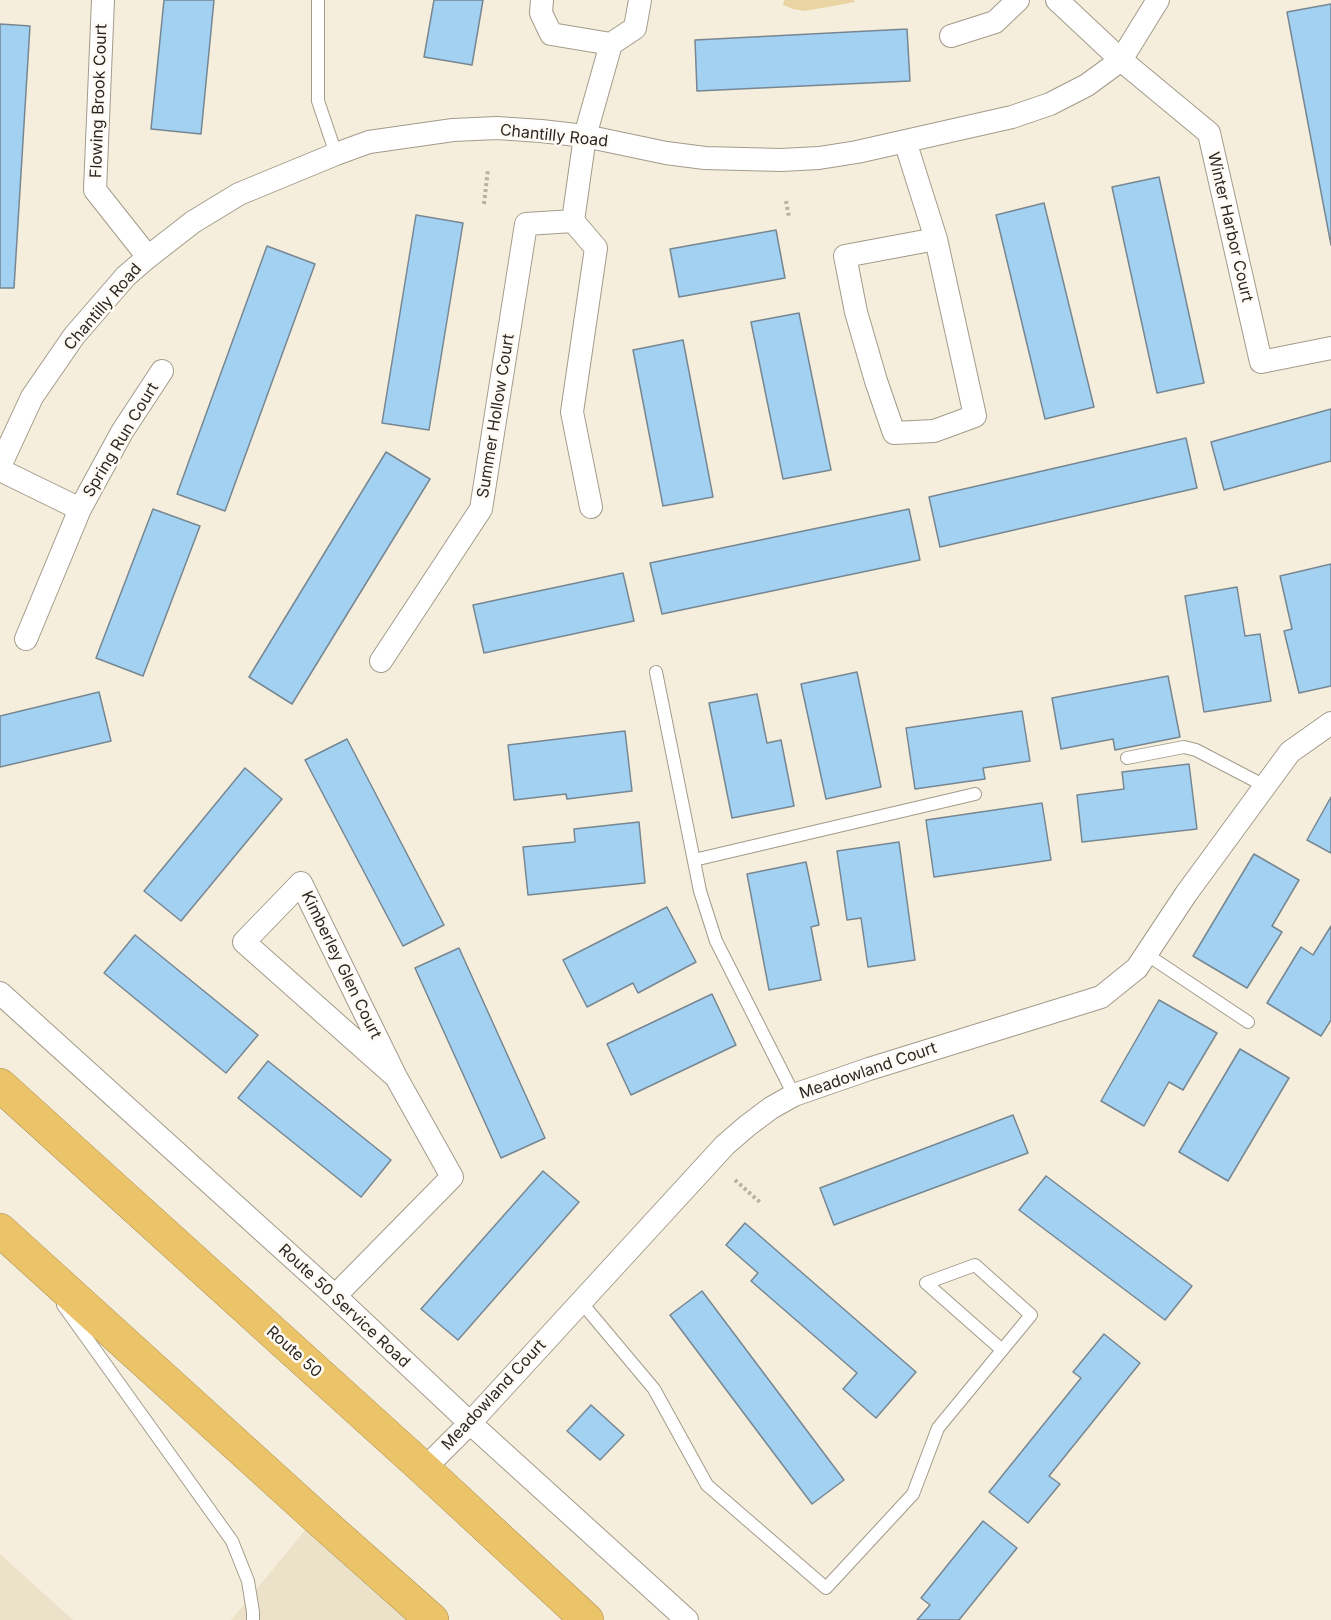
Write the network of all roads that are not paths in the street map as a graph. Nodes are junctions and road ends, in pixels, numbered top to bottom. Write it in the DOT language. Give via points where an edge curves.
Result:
graph roads {
  1 [pos="103,0"];
  2 [pos="318,0"];
  3 [pos="542,0"];
  4 [pos="640,0"];
  5 [pos="1018,0"];
  6 [pos="1057,0"];
  7 [pos="1158,0"];
  8 [pos="951,36"];
  9 [pos="611,44"];
  10 [pos="1121,60"];
  11 [pos="585,136"];
  12 [pos="906,141"];
  13 [pos="336,154"];
  14 [pos="573,221"];
  15 [pos="936,239"];
  16 [pos="148,256"];
  17 [pos="1331,348"];
  18 [pos="162,371"];
  19 [pos="0,468"];
  20 [pos="591,507"];
  21 [pos="80,509"];
  22 [pos="26,639"];
  23 [pos="381,661"];
  24 [pos="656,672"];
  25 [pos="1331,723"];
  26 [pos="1127,758"];
  27 [pos="1265,786"];
  28 [pos="975,794"];
  29 [pos="694,860"];
  30 [pos="1146,954"];
  31 [pos="0,993"];
  32 [pos="1248,1022"];
  33 [pos="396,1077"];
  34 [pos="0,1085"];
  35 [pos="794,1095"];
  36 [pos="0,1230"];
  37 [pos="31,1260"];
  38 [pos="335,1296"];
  39 [pos="580,1302"];
  40 [pos="1002,1350"];
  41 [pos="470,1423"];
  42 [pos="424,1469"];
  43 [pos="253,1620"];
  44 [pos="432,1620"];
  45 [pos="587,1620"];
  46 [pos="687,1620"];
  1 -- 16 [label="street, Flowing Brook Court" via="95,190"];
  2 -- 13 [label="lane" via="318,101"];
  3 -- 9 [label="street" via="540,13 552,34"];
  4 -- 9 [label="street" via="635,28"];
  5 -- 8 [label="street" via="995,22"];
  6 -- 10 [label="street"];
  7 -- 10 [label="street, Chantilly Road"];
  9 -- 11 [label="street"];
  10 -- 12 [label="street, Chantilly Road" via="1087,86 1050,105"];
  10 -- 17 [label="street, Winter Harbor Court" via="1209,133 1261,362"];
  11 -- 12 [label="street, Chantilly Road" via="705,158 781,160"];
  11 -- 13 [label="street, Chantilly Road" via="508,129 453,130 369,142"];
  11 -- 14 [label="street"];
  12 -- 15 [label="street"];
  13 -- 16 [label="street, Chantilly Road" via="239,194"];
  14 -- 20 [label="street" via="596,248 572,412"];
  14 -- 23 [label="street, Summer Hollow Court" via="526,224 481,509"];
  15 -- 15 [label="street" via="845,256 856,312 894,432 934,431 975,416"];
  16 -- 19 [label="street, Chantilly Road" via="74,336 32,397"];
  18 -- 21 [label="street, Spring Run Court" via="122,432"];
  19 -- 21 [label="street, Spring Run Court"];
  21 -- 22 [label="street, Spring Run Court"];
  24 -- 29 [label="lane"];
  25 -- 27 [label="street, Meadowland Court" via="1290,752"];
  26 -- 27 [label="lane" via="1184,747"];
  27 -- 30 [label="street, Meadowland Court"];
  28 -- 29 [label="lane"];
  29 -- 35 [label="lane" via="716,941"];
  30 -- 32 [label="lane"];
  30 -- 35 [label="street, Meadowland Court" via="1137,968 1101,997"];
  31 -- 38 [label="street, Route 50 Service Road"];
  33 -- 33 [label="street, Kimberley Glen Court" via="332,948 301,883 244,942"];
  33 -- 38 [label="street, Kimberley Glen Court" via="452,1177"];
  34 -- 42 [label="highway, Route 50"];
  35 -- 39 [label="street, Meadowland Court" via="725,1145"];
  36 -- 37 [label="highway"];
  37 -- 43 [label="lane" via="232,1541 248,1581"];
  37 -- 44 [label="highway"];
  38 -- 41 [label="street, Route 50 Service Road"];
  39 -- 40 [label="lane" via="654,1389 707,1485 826,1588 913,1494 938,1428"];
  39 -- 41 [label="street, Meadowland Court"];
  40 -- 40 [label="lane" via="1031,1315 975,1265 926,1283"];
  41 -- 42 [label="street, Meadowland Court"];
  41 -- 46 [label="street, Route 50 Service Road"];
  42 -- 45 [label="highway, Route 50"];
}
